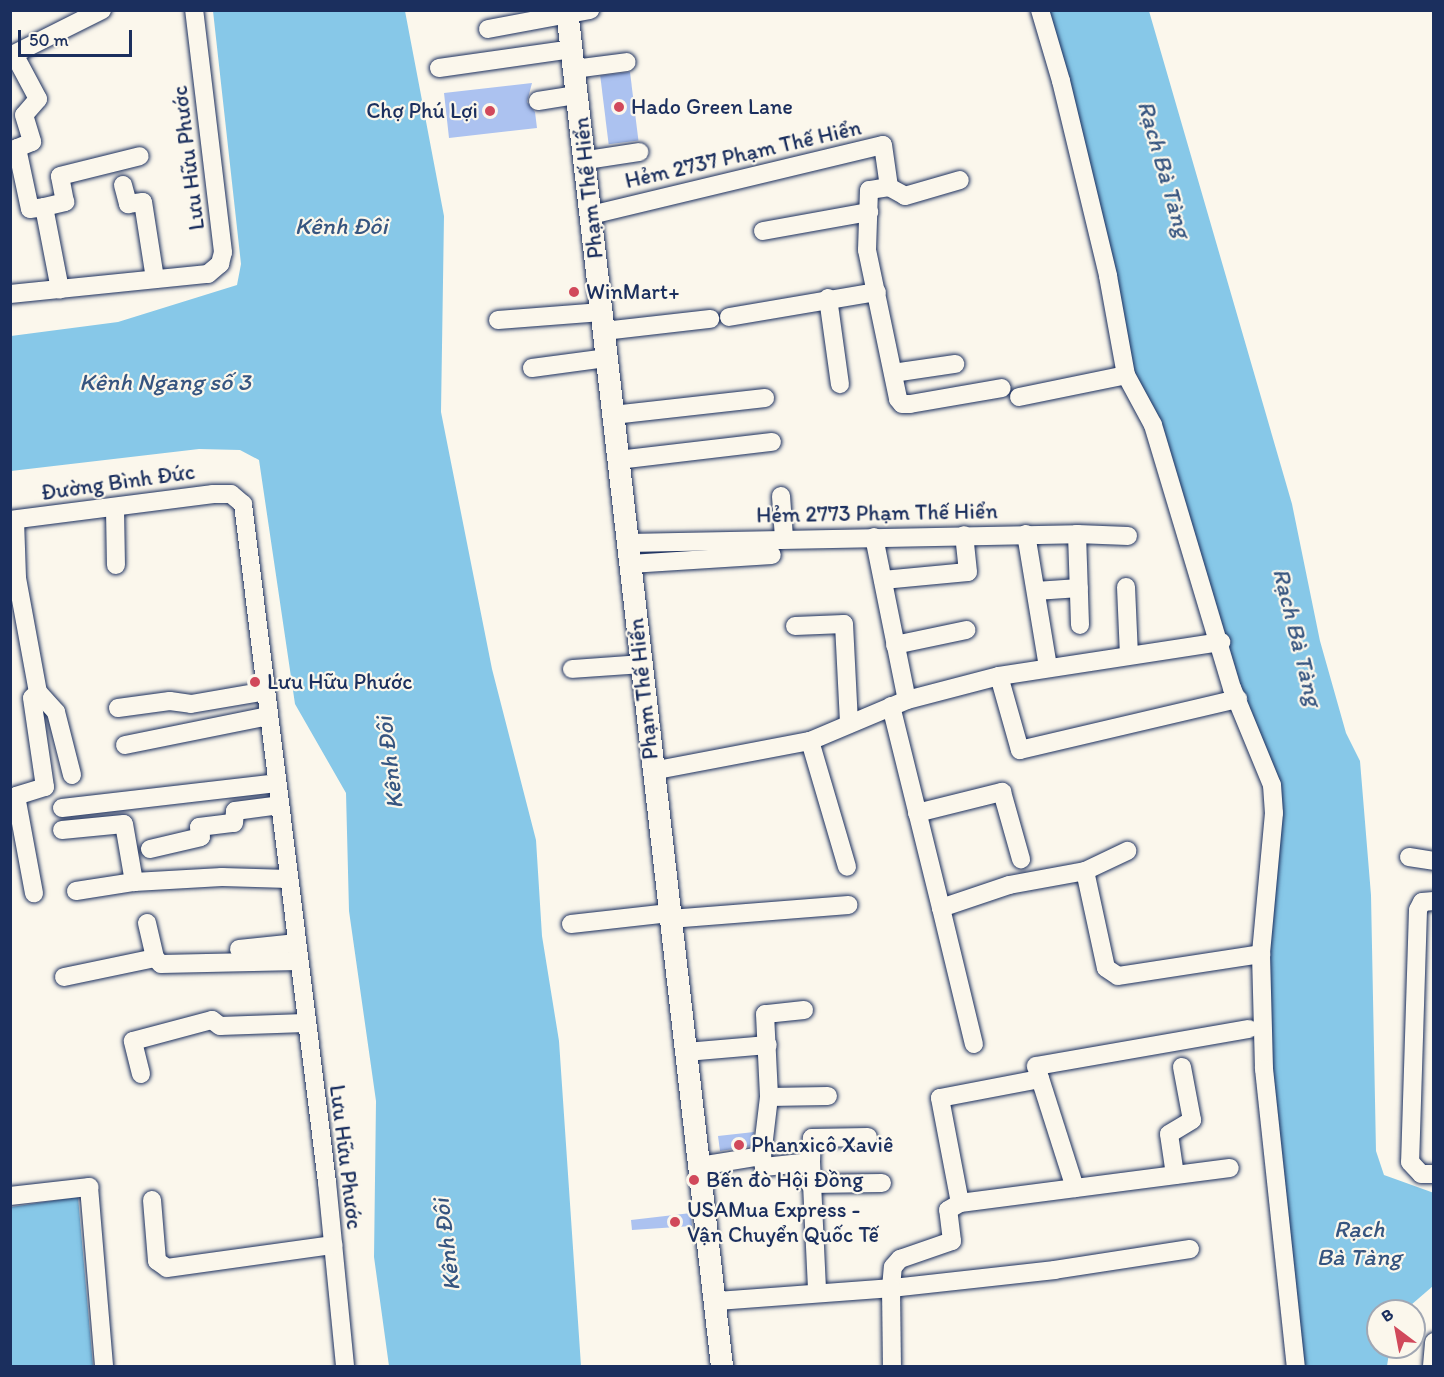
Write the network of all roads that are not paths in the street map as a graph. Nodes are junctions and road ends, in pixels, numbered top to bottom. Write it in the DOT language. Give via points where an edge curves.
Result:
graph roads {
  1 [pos="194,10"];
  2 [pos="590,10"];
  3 [pos="1040,10"];
  4 [pos="100,11"];
  5 [pos="567,13"];
  6 [pos="489,29"];
  7 [pos="12,55"];
  8 [pos="573,59"];
  9 [pos="627,62"];
  10 [pos="439,68"];
  11 [pos="577,95"];
  12 [pos="538,101"];
  13 [pos="639,152"];
  14 [pos="140,156"];
  15 [pos="587,160"];
  16 [pos="960,180"];
  17 [pos="123,185"];
  18 [pos="889,187"];
  19 [pos="44,207"];
  20 [pos="869,212"];
  21 [pos="591,215"];
  22 [pos="763,231"];
  23 [pos="155,279"];
  24 [pos="60,289"];
  25 [pos="877,292"];
  26 [pos="10,294"];
  27 [pos="828,298"];
  28 [pos="729,316"];
  29 [pos="710,319"];
  30 [pos="498,320"];
  31 [pos="603,321"];
  32 [pos="607,358"];
  33 [pos="955,364"];
  34 [pos="532,368"];
  35 [pos="893,373"];
  36 [pos="1126,375"];
  37 [pos="840,384"];
  38 [pos="1002,388"];
  39 [pos="1019,397"];
  40 [pos="765,398"];
  41 [pos="613,415"];
  42 [pos="772,442"];
  43 [pos="618,460"];
  44 [pos="231,494"];
  45 [pos="781,496"];
  46 [pos="115,509"];
  47 [pos="13,520"];
  48 [pos="1026,534"];
  49 [pos="1077,534"];
  50 [pos="964,535"];
  51 [pos="1128,536"];
  52 [pos="874,537"];
  53 [pos="784,538"];
  54 [pos="628,553"];
  55 [pos="772,555"];
  56 [pos="116,565"];
  57 [pos="883,580"];
  58 [pos="1126,587"];
  59 [pos="1080,588"];
  60 [pos="1036,591"];
  61 [pos="1080,625"];
  62 [pos="795,626"];
  63 [pos="966,630"];
  64 [pos="1221,642"];
  65 [pos="896,645"];
  66 [pos="1130,655"];
  67 [pos="640,664"];
  68 [pos="1048,667"];
  69 [pos="572,669"];
  70 [pos="999,676"];
  71 [pos="266,691"];
  72 [pos="38,692"];
  73 [pos="1238,699"];
  74 [pos="899,703"];
  75 [pos="118,708"];
  76 [pos="269,716"];
  77 [pos="849,724"];
  78 [pos="810,741"];
  79 [pos="125,745"];
  80 [pos="652,771"];
  81 [pos="72,775"];
  82 [pos="277,783"];
  83 [pos="280,805"];
  84 [pos="62,808"];
  85 [pos="917,813"];
  86 [pos="62,830"];
  87 [pos="150,849"];
  88 [pos="1127,851"];
  89 [pos="1409,857"];
  90 [pos="1021,859"];
  91 [pos="1434,861"];
  92 [pos="847,867"];
  93 [pos="1085,871"];
  94 [pos="289,879"];
  95 [pos="134,882"];
  96 [pos="76,891"];
  97 [pos="34,893"];
  98 [pos="1434,901"];
  99 [pos="848,906"];
  100 [pos="941,908"];
  101 [pos="669,916"];
  102 [pos="147,922"];
  103 [pos="571,924"];
  104 [pos="240,949"];
  105 [pos="298,952"];
  106 [pos="1261,954"];
  107 [pos="155,958"];
  108 [pos="64,977"];
  109 [pos="804,1010"];
  110 [pos="305,1023"];
  111 [pos="1249,1029"];
  112 [pos="974,1044"];
  113 [pos="768,1046"];
  114 [pos="686,1052"];
  115 [pos="1182,1066"];
  116 [pos="141,1074"];
  117 [pos="1040,1079"];
  118 [pos="828,1096"];
  119 [pos="769,1097"];
  120 [pos="868,1137"];
  121 [pos="762,1156"];
  122 [pos="811,1162"];
  123 [pos="700,1166"];
  124 [pos="1230,1167"];
  125 [pos="1434,1174"];
  126 [pos="1174,1175"];
  127 [pos="882,1183"];
  128 [pos="810,1184"];
  129 [pos="1075,1188"];
  130 [pos="10,1196"];
  131 [pos="152,1200"];
  132 [pos="960,1203"];
  133 [pos="333,1245"];
  134 [pos="1190,1249"];
  135 [pos="891,1288"];
  136 [pos="817,1291"];
  137 [pos="716,1301"];
  138 [pos="1434,1342"];
  139 [pos="104,1366"];
  140 [pos="345,1366"];
  141 [pos="722,1366"];
  142 [pos="892,1366"];
  143 [pos="1296,1366"];
  144 [pos="1432,1366"];
  1 -- 23 [label="street, Lưu Hữu Phước" via="223,252 220,264 208,274"];
  2 -- 5 [label="street"];
  3 -- 36 [label="street" via="1105,265"];
  4 -- 7 [label="street"];
  5 -- 6 [label="street"];
  5 -- 8 [label="main road, Phạm Thế Hiển"];
  7 -- 19 [label="street" via="38,99 24,115 32,142 17,148 30,209"];
  8 -- 9 [label="street"];
  8 -- 10 [label="street"];
  8 -- 11 [label="main road, Phạm Thế Hiển"];
  11 -- 12 [label="street"];
  11 -- 15 [label="main road, Phạm Thế Hiển"];
  13 -- 15 [label="street"];
  14 -- 19 [label="street" via="60,176 65,202"];
  15 -- 21 [label="main road, Phạm Thế Hiển"];
  16 -- 18 [label="street" via="904,196"];
  17 -- 23 [label="street" via="128,204 143,202"];
  18 -- 20 [label="street" via="869,190"];
  18 -- 21 [label="street, Hẻm 2737 Phạm Thế Hiển" via="883,145"];
  19 -- 24 [label="street"];
  20 -- 22 [label="street"];
  20 -- 25 [label="street" via="867,250"];
  21 -- 31 [label="main road, Phạm Thế Hiển"];
  23 -- 24 [label="street"];
  24 -- 26 [label="street"];
  25 -- 27 [label="street"];
  25 -- 35 [label="street"];
  27 -- 28 [label="street"];
  27 -- 37 [label="street"];
  29 -- 31 [label="street"];
  30 -- 31 [label="street"];
  31 -- 32 [label="main road, Phạm Thế Hiển"];
  32 -- 34 [label="street"];
  32 -- 41 [label="main road, Phạm Thế Hiển"];
  33 -- 35 [label="street"];
  35 -- 38 [label="street" via="902,404"];
  36 -- 39 [label="street"];
  36 -- 64 [label="street" via="1153,425"];
  40 -- 41 [label="street"];
  41 -- 43 [label="main road, Phạm Thế Hiển"];
  42 -- 43 [label="street"];
  43 -- 54 [label="main road, Phạm Thế Hiển"];
  44 -- 46 [label="street, Đường Bình Đức"];
  44 -- 71 [label="street, Lưu Hữu Phước" via="243,504 249,532"];
  45 -- 53 [label="street"];
  46 -- 47 [label="street, Đường Bình Đức"];
  46 -- 56 [label="street"];
  47 -- 72 [label="street" via="17,579"];
  48 -- 49 [label="street, Hẻm 2773 Phạm Thế Hiển"];
  48 -- 50 [label="street, Hẻm 2773 Phạm Thế Hiển"];
  48 -- 60 [label="street"];
  49 -- 51 [label="street, Hẻm 2773 Phạm Thế Hiển"];
  49 -- 59 [label="street"];
  50 -- 52 [label="street, Hẻm 2773 Phạm Thế Hiển"];
  50 -- 57 [label="street" via="968,572"];
  52 -- 53 [label="street, Hẻm 2773 Phạm Thế Hiển"];
  52 -- 57 [label="street"];
  53 -- 54 [label="street, Hẻm 2773 Phạm Thế Hiển"];
  54 -- 55 [label="street"];
  54 -- 67 [label="main road, Phạm Thế Hiển"];
  57 -- 65 [label="street"];
  58 -- 66 [label="street"];
  59 -- 60 [label="street"];
  59 -- 61 [label="street"];
  60 -- 68 [label="street"];
  62 -- 77 [label="street" via="844,624"];
  63 -- 65 [label="street"];
  64 -- 66 [label="street"];
  64 -- 73 [label="street"];
  65 -- 74 [label="street"];
  66 -- 68 [label="street"];
  67 -- 69 [label="street"];
  67 -- 80 [label="main road, Phạm Thế Hiển"];
  68 -- 70 [label="street"];
  70 -- 73 [label="street" via="1020,750"];
  70 -- 74 [label="street"];
  71 -- 75 [label="street" via="191,704 170,700"];
  71 -- 76 [label="street, Lưu Hữu Phước"];
  72 -- 81 [label="street" via="56,712"];
  72 -- 97 [label="street" via="32,698 45,787 16,796"];
  73 -- 106 [label="street" via="1273,794"];
  74 -- 77 [label="street"];
  74 -- 85 [label="street"];
  76 -- 79 [label="street"];
  76 -- 82 [label="street, Lưu Hữu Phước"];
  77 -- 78 [label="street"];
  78 -- 80 [label="street"];
  78 -- 92 [label="street"];
  80 -- 101 [label="main road, Phạm Thế Hiển"];
  82 -- 83 [label="street, Lưu Hữu Phước"];
  82 -- 84 [label="street"];
  83 -- 87 [label="street" via="235,811 234,823 199,827 201,837"];
  83 -- 94 [label="street, Lưu Hữu Phước"];
  85 -- 90 [label="street" via="1002,792"];
  85 -- 100 [label="street"];
  86 -- 95 [label="street" via="124,825"];
  88 -- 93 [label="street"];
  89 -- 91 [label="street"];
  93 -- 100 [label="street" via="1010,885"];
  93 -- 106 [label="street" via="1106,968 1118,976"];
  94 -- 95 [label="street" via="222,877"];
  94 -- 105 [label="street, Lưu Hữu Phước"];
  95 -- 96 [label="street"];
  98 -- 125 [label="street" via="1422,902 1418,910 1422,1042 1410,1162 1421,1174"];
  99 -- 101 [label="street"];
  100 -- 112 [label="street"];
  101 -- 103 [label="street"];
  101 -- 114 [label="main road, Phạm Thế Hiển"];
  102 -- 107 [label="street"];
  104 -- 105 [label="street"];
  105 -- 107 [label="street" via="161,964"];
  105 -- 110 [label="street, Lưu Hữu Phước"];
  106 -- 143 [label="street" via="1264,1069"];
  107 -- 108 [label="street"];
  109 -- 113 [label="street" via="765,1014"];
  110 -- 116 [label="street" via="220,1026 213,1020 133,1041"];
  110 -- 133 [label="street, Lưu Hữu Phước"];
  111 -- 117 [label="street" via="1036,1066"];
  113 -- 114 [label="street"];
  113 -- 119 [label="street"];
  114 -- 123 [label="main road, Phạm Thế Hiển"];
  115 -- 126 [label="street" via="1192,1120 1169,1134"];
  117 -- 129 [label="street"];
  117 -- 132 [label="street" via="940,1098"];
  118 -- 119 [label="street"];
  119 -- 121 [label="street"];
  120 -- 122 [label="street" via="812,1138"];
  121 -- 122 [label="street" via="764,1167"];
  121 -- 123 [label="street"];
  122 -- 128 [label="street"];
  123 -- 137 [label="main road, Phạm Thế Hiển"];
  124 -- 126 [label="street"];
  126 -- 129 [label="street"];
  127 -- 128 [label="street"];
  128 -- 136 [label="street"];
  129 -- 132 [label="street"];
  130 -- 139 [label="street" via="89,1187"];
  131 -- 133 [label="street" via="158,1261 167,1268"];
  132 -- 135 [label="street" via="948,1210 952,1241 900,1260 893,1267"];
  133 -- 140 [label="street, Lưu Hữu Phước"];
  134 -- 135 [label="street" via="1055,1270"];
  135 -- 136 [label="street"];
  135 -- 142 [label="street"];
  136 -- 137 [label="street"];
  137 -- 141 [label="main road, Phạm Thế Hiển"];
  138 -- 144 [label="street"];
}
